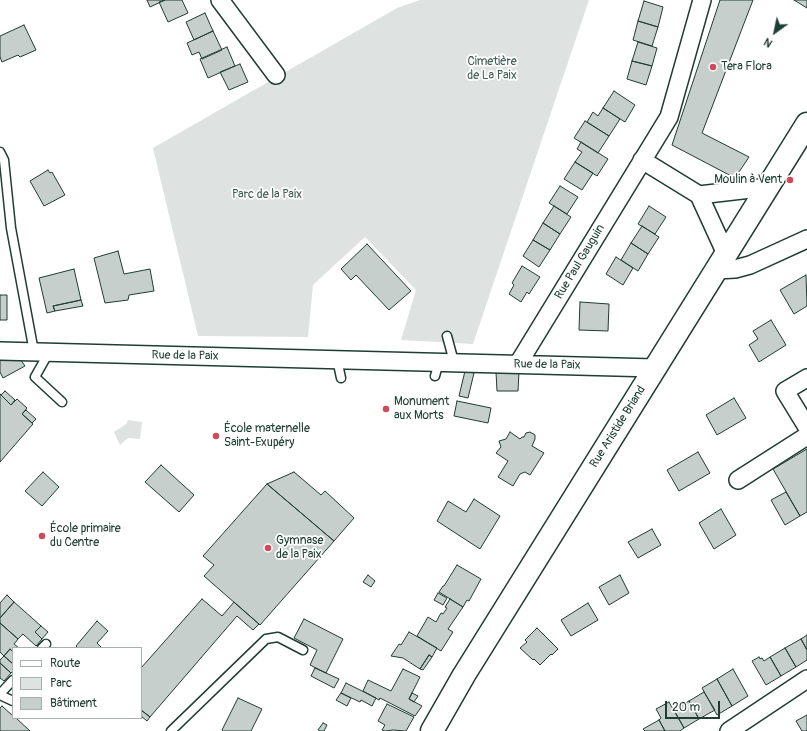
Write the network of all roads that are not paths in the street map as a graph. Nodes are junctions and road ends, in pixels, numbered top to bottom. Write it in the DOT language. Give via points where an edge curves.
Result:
graph roads {
  1 [pos="220,0"];
  2 [pos="702,0"];
  3 [pos="276,75"];
  4 [pos="807,124"];
  5 [pos="0,152"];
  6 [pos="642,160"];
  7 [pos="768,187"];
  8 [pos="699,195"];
  9 [pos="807,239"];
  10 [pos="721,262"];
  11 [pos="447,336"];
  12 [pos="0,351"];
  13 [pos="42,352"];
  14 [pos="337,360"];
  15 [pos="518,364"];
  16 [pos="443,367"];
  17 [pos="655,368"];
  18 [pos="341,378"];
  19 [pos="807,378"];
  20 [pos="62,402"];
  21 [pos="807,427"];
  22 [pos="807,436"];
  23 [pos="738,480"];
  24 [pos="303,650"];
  25 [pos="807,679"];
  26 [pos="12,681"];
  27 [pos="0,695"];
  28 [pos="12,701"];
  29 [pos="171,731"];
  30 [pos="432,731"];
  31 [pos="729,731"];
  1 -- 3 [label="street"];
  2 -- 6 [label="street, Rue Paul Gauguin" via="669,117"];
  4 -- 7 [label="main road, Rue Aristide Briand"];
  5 -- 13 [label="lane" via="4,160 11,228"];
  6 -- 8 [label="street"];
  6 -- 15 [label="street, Rue Paul Gauguin"];
  7 -- 8 [label="street"];
  7 -- 10 [label="main road, Rue Aristide Briand"];
  8 -- 10 [label="street"];
  9 -- 10 [label="street" via="750,265 735,269"];
  10 -- 17 [label="main road, Rue Aristide Briand"];
  11 -- 16 [label="lane"];
  12 -- 13 [label="street, Rue de la Paix"];
  13 -- 14 [label="street, Rue de la Paix"];
  13 -- 20 [label="lane" via="35,377"];
  14 -- 16 [label="street, Rue de la Paix"];
  14 -- 18 [label="lane"];
  15 -- 16 [label="street, Rue de la Paix"];
  15 -- 17 [label="street, Rue de la Paix"];
  17 -- 30 [label="main road, Rue Aristide Briand" via="464,675"];
  19 -- 21 [label="street" via="785,391"];
  22 -- 23 [label="street"];
  24 -- 29 [label="lane" via="278,637 266,639"];
  25 -- 31 [label="street"];
  26 -- 27 [label="lane"];
  27 -- 28 [label="lane"];
}
